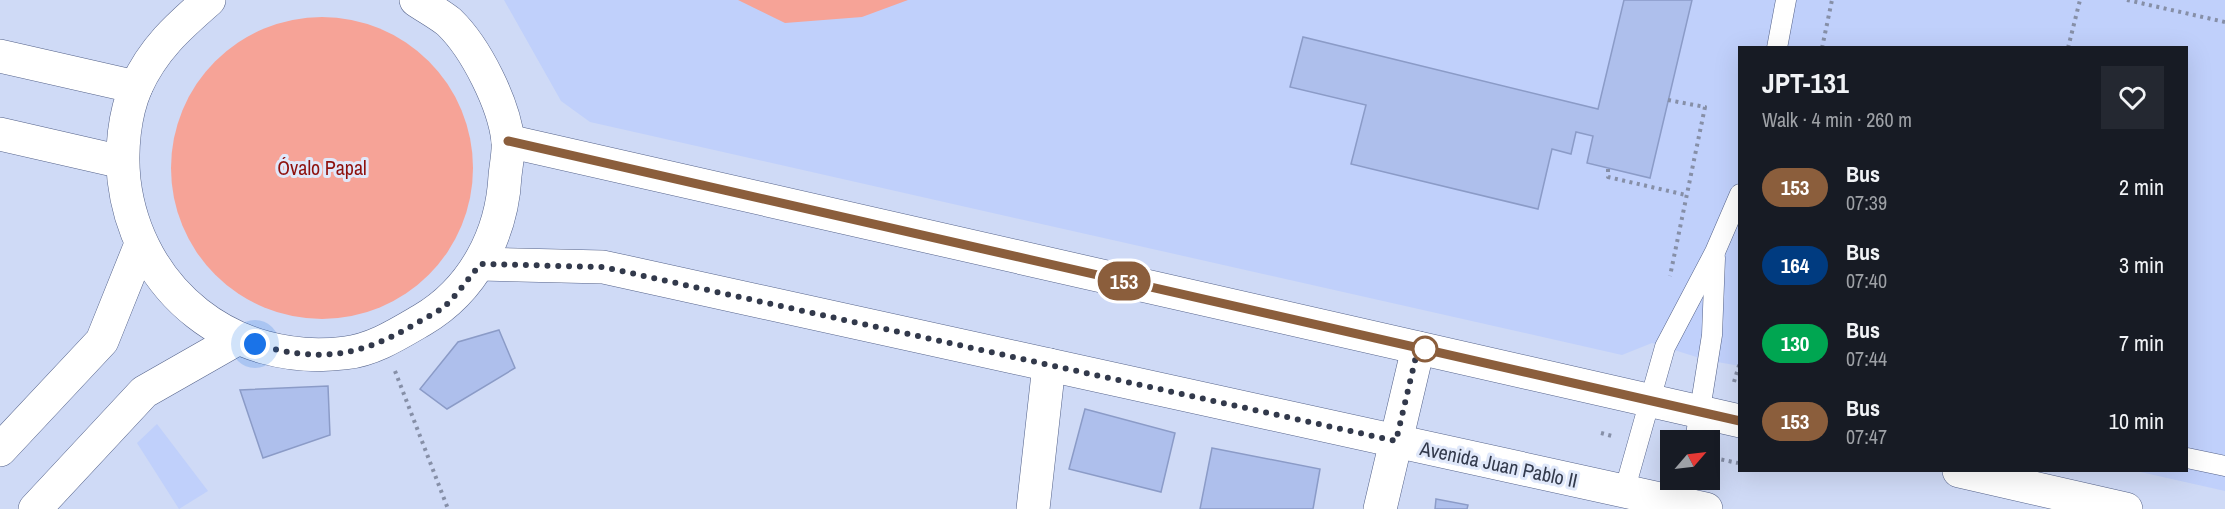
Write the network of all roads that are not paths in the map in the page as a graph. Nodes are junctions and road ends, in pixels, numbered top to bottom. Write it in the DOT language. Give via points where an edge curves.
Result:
graph roads {
  1 [pos="209,0"];
  2 [pos="416,0"];
  3 [pos="1786,0"];
  4 [pos="1777,46"];
  5 [pos="0,56"];
  6 [pos="136,87"];
  7 [pos="0,134"];
  8 [pos="508,141"];
  9 [pos="122,162"];
  10 [pos="1738,199"];
  11 [pos="141,244"];
  12 [pos="1715,252"];
  13 [pos="481,264"];
  14 [pos="237,339"];
  15 [pos="1418,348"];
  16 [pos="1049,365"];
  17 [pos="1648,400"];
  18 [pos="1738,421"];
  19 [pos="1697,427"];
  20 [pos="1396,441"];
  21 [pos="0,450"];
  22 [pos="2188,458"];
  23 [pos="2225,466"];
  24 [pos="1963,472"];
  25 [pos="1624,492"];
  26 [pos="1693,498"];
  27 [pos="34,509"];
  28 [pos="1033,509"];
  29 [pos="1380,509"];
  30 [pos="2126,509"];
  1 -- 6 [label="main road" via="167,36"];
  2 -- 8 [label="main road" via="449,23 489,77"];
  3 -- 4 [label="lane"];
  5 -- 6 [label="main road"];
  6 -- 9 [label="main road" via="125,124"];
  7 -- 9 [label="main road"];
  8 -- 13 [label="main road" via="504,204"];
  8 -- 15 [label="main road"];
  9 -- 11 [label="main road" via="127,205"];
  10 -- 12 [label="lane"];
  11 -- 14 [label="main road" via="165,283 198,315"];
  11 -- 21 [label="main road" via="102,341"];
  12 -- 17 [label="lane" via="1665,347"];
  12 -- 19 [label="lane" via="1712,335"];
  13 -- 14 [label="main road" via="445,306 385,342 346,353 290,354"];
  13 -- 16 [label="main road, Avenida Juan Pablo II" via="603,267"];
  14 -- 27 [label="main road" via="144,392"];
  15 -- 17 [label="main road"];
  15 -- 20 [label="main road"];
  16 -- 20 [label="main road, Avenida Juan Pablo II"];
  16 -- 28 [label="main road"];
  17 -- 19 [label="main road"];
  17 -- 25 [label="lane"];
  18 -- 19 [label="main road"];
  20 -- 25 [label="main road, Avenida Juan Pablo II"];
  20 -- 29 [label="main road"];
  22 -- 23 [label="lane"];
  24 -- 30 [label="main road"];
  25 -- 26 [label="main road, Avenida Juan Pablo II"];
}
